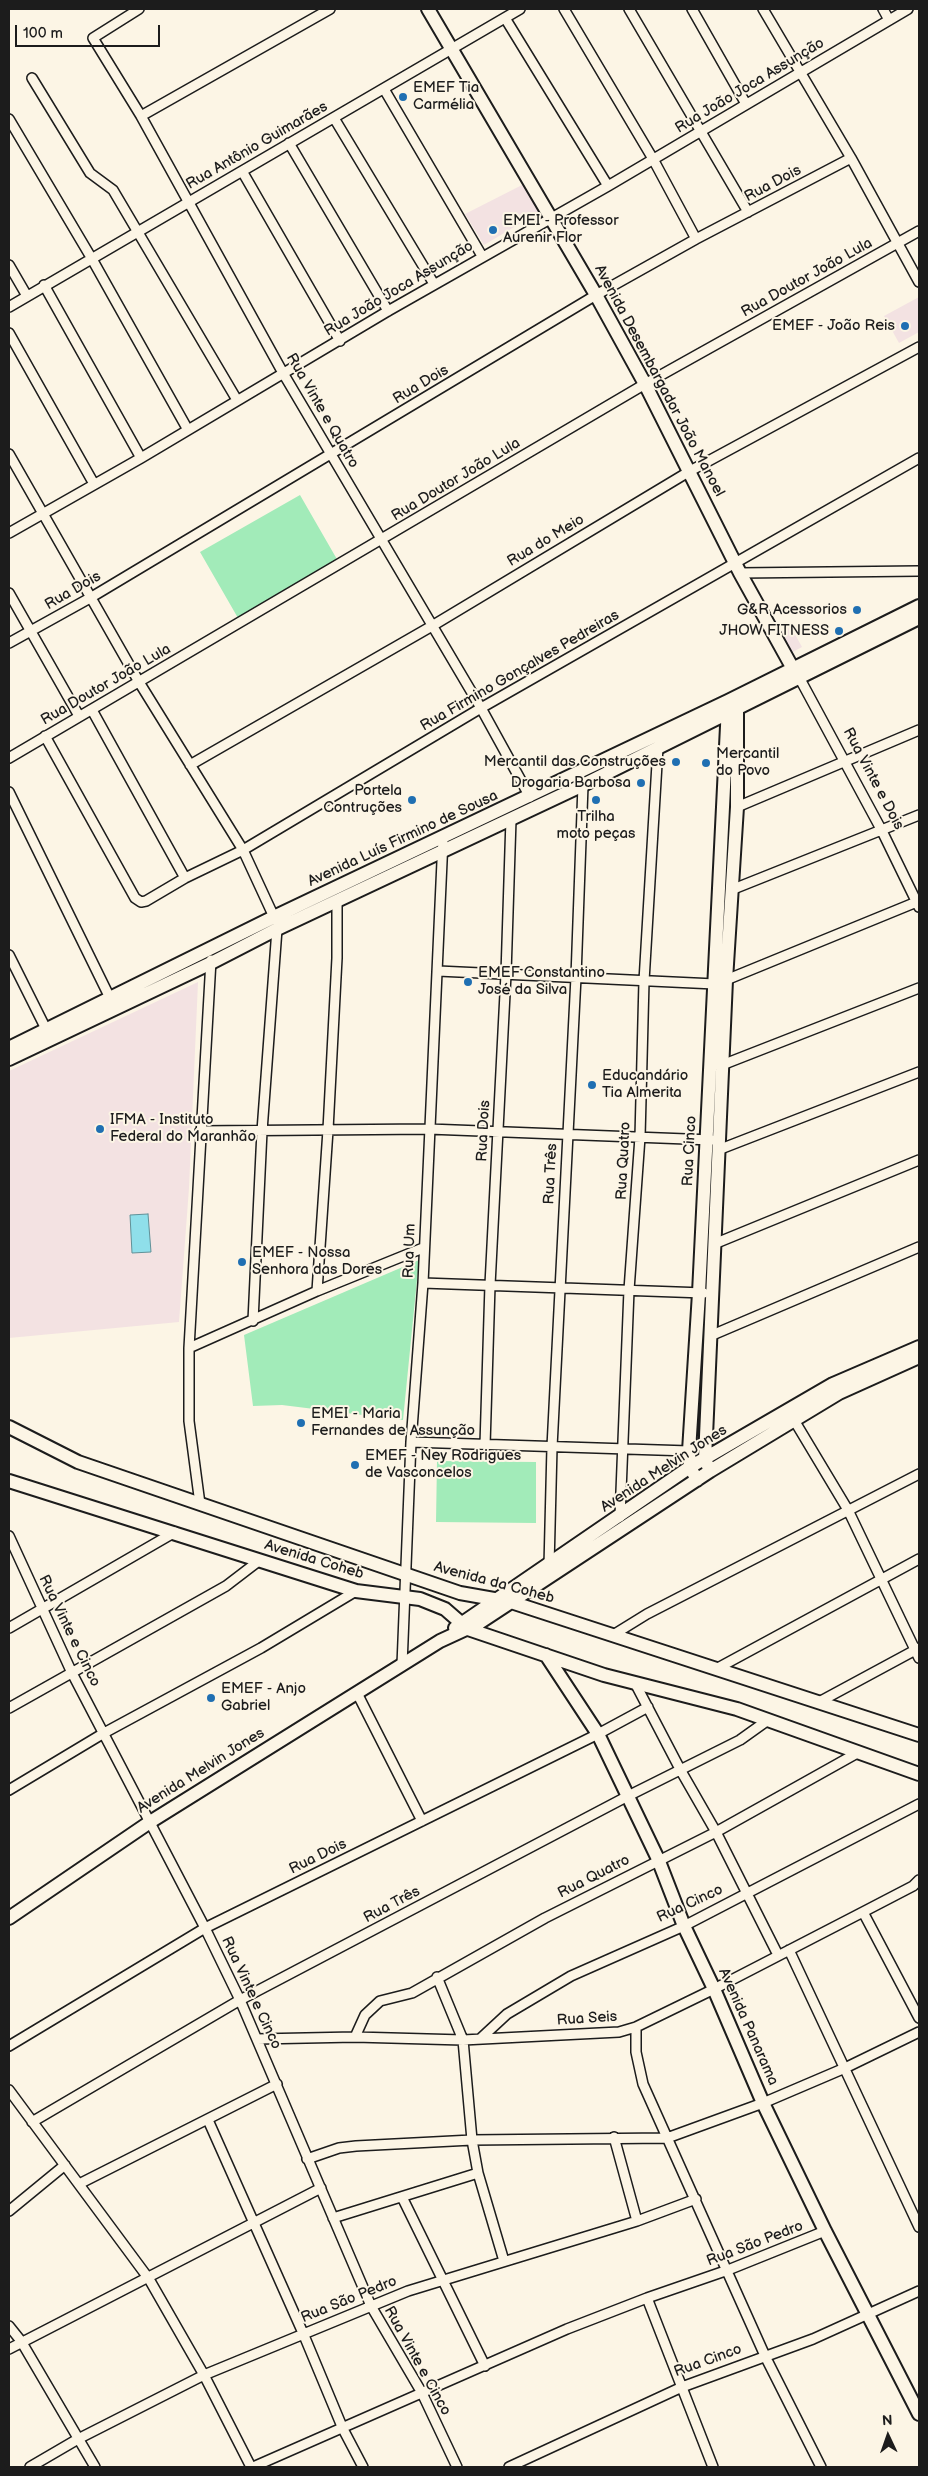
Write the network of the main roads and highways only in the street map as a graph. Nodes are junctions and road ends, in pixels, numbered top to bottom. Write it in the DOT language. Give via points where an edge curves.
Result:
graph roads {
  1 [pos="428,9"];
  2 [pos="919,606"];
  3 [pos="919,618"];
  4 [pos="796,674"];
  5 [pos="733,705"];
  6 [pos="641,750"];
  7 [pos="443,845"];
  8 [pos="276,923"];
  9 [pos="720,982"];
  10 [pos="98,1010"];
  11 [pos="9,1048"];
  12 [pos="9,1059"];
  13 [pos="715,1143"];
  14 [pos="706,1293"];
  15 [pos="919,1347"];
  16 [pos="919,1357"];
  17 [pos="792,1415"];
  18 [pos="9,1427"];
  19 [pos="707,1465"];
  20 [pos="690,1467"];
  21 [pos="697,1480"];
  22 [pos="9,1481"];
  23 [pos="497,1599"];
  24 [pos="511,1602"];
  25 [pos="464,1626"];
  26 [pos="546,1655"];
  27 [pos="918,1734"];
  28 [pos="919,1774"];
  29 [pos="9,1918"];
  30 [pos="919,2414"];
  1 -- 4 [label="main road, Avenida Desembargador João Manoel" via="596,295 645,384 737,568"];
  2 -- 4 [label="main road, Avenida Luís Firmino de Sousa"];
  3 -- 4 [label="main road, Avenida Luís Firmino de Sousa"];
  4 -- 5 [label="main road, Avenida Luís Firmino de Sousa"];
  5 -- 6 [label="main road, Avenida Luís Firmino de Sousa"];
  5 -- 6 [label="main road, Avenida Luís Firmino de Sousa" via="658,747"];
  5 -- 9 [label="main road, Rua Cinco"];
  5 -- 9 [label="main road, Rua Cinco" via="737,807"];
  6 -- 7 [label="main road, Avenida Luís Firmino de Sousa" via="530,796"];
  6 -- 7 [label="main road, Avenida Luís Firmino de Sousa" via="583,785 511,819"];
  7 -- 8 [label="main road, Avenida Luís Firmino de Sousa"];
  7 -- 8 [label="main road, Avenida Luís Firmino de Sousa" via="337,900"];
  8 -- 10 [label="main road, Avenida Luís Firmino de Sousa" via="211,963"];
  8 -- 10 [label="main road, Avenida Luís Firmino de Sousa" via="110,998"];
  9 -- 13 [label="main road, Rua Cinco"];
  9 -- 13 [label="main road, Rua Cinco" via="722,1065"];
  10 -- 11 [label="main road, Avenida Luís Firmino de Sousa" via="46,1029"];
  10 -- 12 [label="main road, Avenida Luís Firmino de Sousa"];
  13 -- 14 [label="main road, Rua Cinco"];
  13 -- 14 [label="main road, Rua Cinco" via="714,1244"];
  14 -- 19 [label="main road, Rua Cinco" via="710,1336"];
  14 -- 20 [label="main road, Rua Cinco"];
  15 -- 17 [label="main road, Avenida Melvin Jones" via="834,1384"];
  16 -- 17 [label="main road, Avenida Melvin Jones"];
  17 -- 19 [label="main road, Avenida Melvin Jones"];
  18 -- 23 [label="main road, Avenida da Coheb" via="78,1462 460,1594"];
  19 -- 20 [label="main road, Avenida Melvin Jones"];
  19 -- 21 [label="main road, Avenida Melvin Jones"];
  20 -- 21 [label="main road, Rua Cinco"];
  20 -- 23 [label="main road, Avenida Melvin Jones"];
  21 -- 24 [label="main road, Avenida Melvin Jones"];
  22 -- 25 [label="main road, Avenida Coheb" via="356,1590 432,1603 445,1609"];
  23 -- 24 [label="main road, Avenida da Coheb"];
  23 -- 25 [label="main road, Avenida Melvin Jones"];
  24 -- 25 [label="main road, Avenida Melvin Jones"];
  24 -- 27 [label="main road, Avenida da Coheb"];
  25 -- 26 [label="main road, Avenida Coheb"];
  25 -- 29 [label="main road, Avenida Melvin Jones" via="150,1822"];
  26 -- 28 [label="main road, Avenida Coheb" via="604,1675 737,1709"];
  26 -- 30 [label="main road, Avenida Panarama" via="598,1734 658,1859 684,1926 763,2103"];
}
